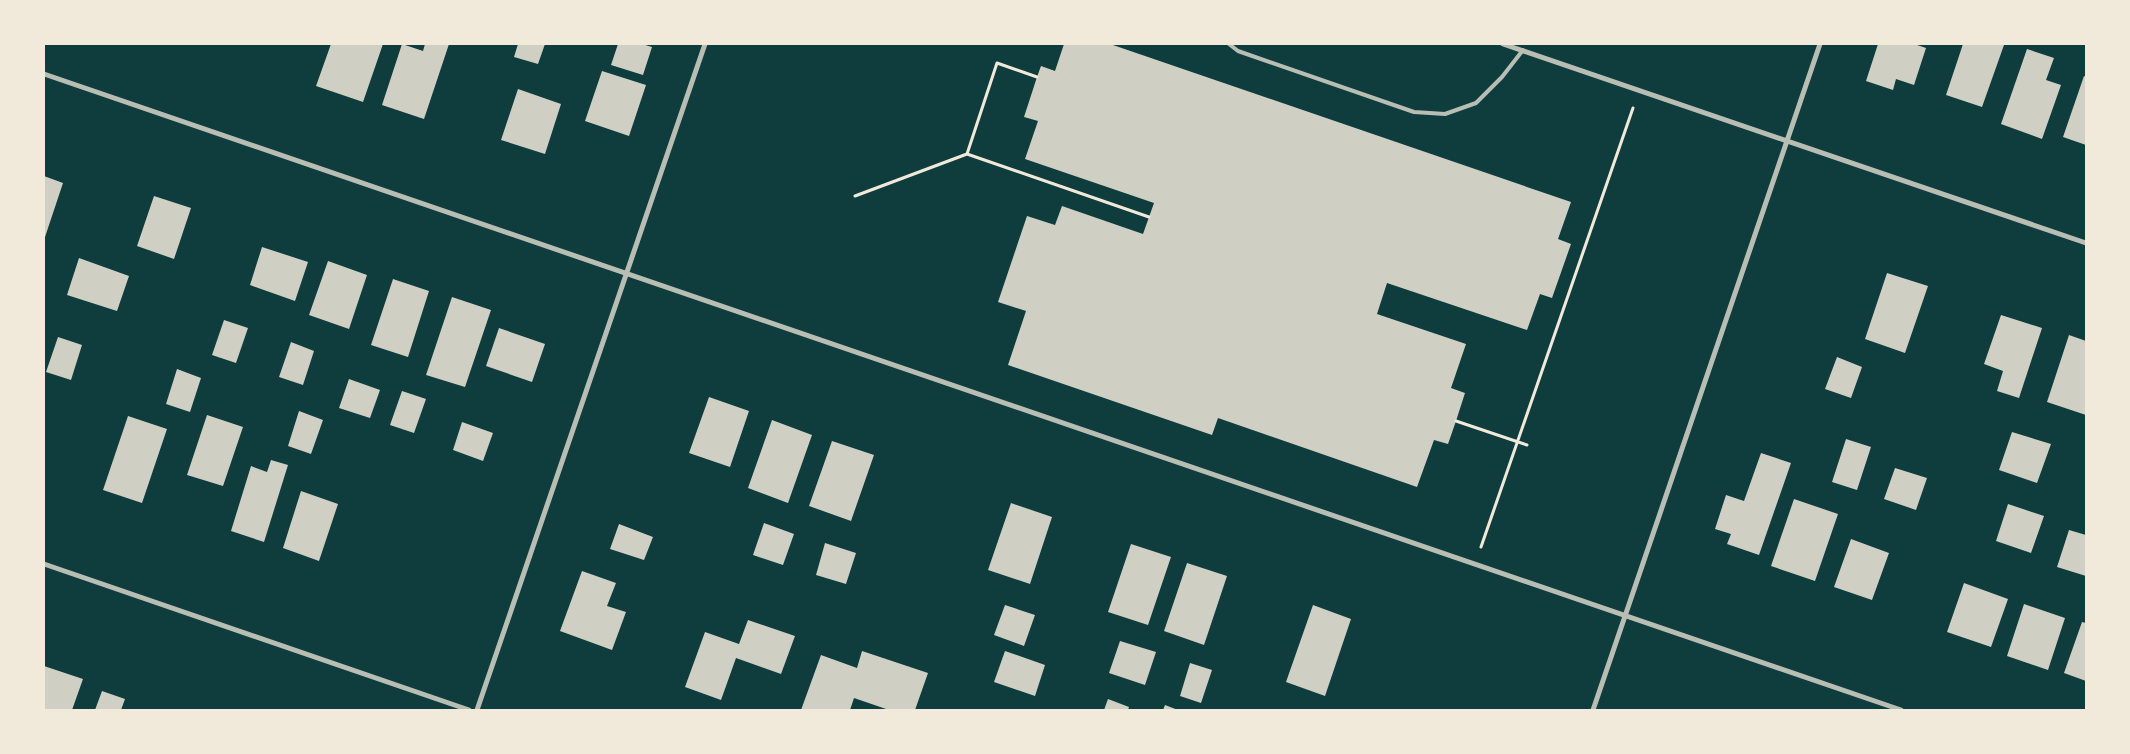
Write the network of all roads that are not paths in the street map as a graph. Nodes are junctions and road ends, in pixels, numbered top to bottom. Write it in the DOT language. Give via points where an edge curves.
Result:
graph roads {
  1 [pos="705,44"];
  2 [pos="1229,44"];
  3 [pos="1503,44"];
  4 [pos="1820,44"];
  5 [pos="1523,50"];
  6 [pos="44,74"];
  7 [pos="1787,141"];
  8 [pos="2086,243"];
  9 [pos="626,273"];
  10 [pos="44,564"];
  11 [pos="1625,616"];
  12 [pos="469,710"];
  13 [pos="477,710"];
  14 [pos="1593,710"];
  15 [pos="1902,710"];
  1 -- 9 [label="street"];
  2 -- 5 [label="lane" via="1238,51 1414,112 1445,114 1476,103"];
  3 -- 5 [label="street"];
  4 -- 7 [label="street"];
  5 -- 7 [label="street"];
  6 -- 9 [label="street"];
  7 -- 8 [label="street"];
  7 -- 11 [label="street"];
  9 -- 11 [label="street"];
  9 -- 13 [label="street"];
  10 -- 12 [label="street"];
  11 -- 14 [label="street"];
  11 -- 15 [label="street"];
}
